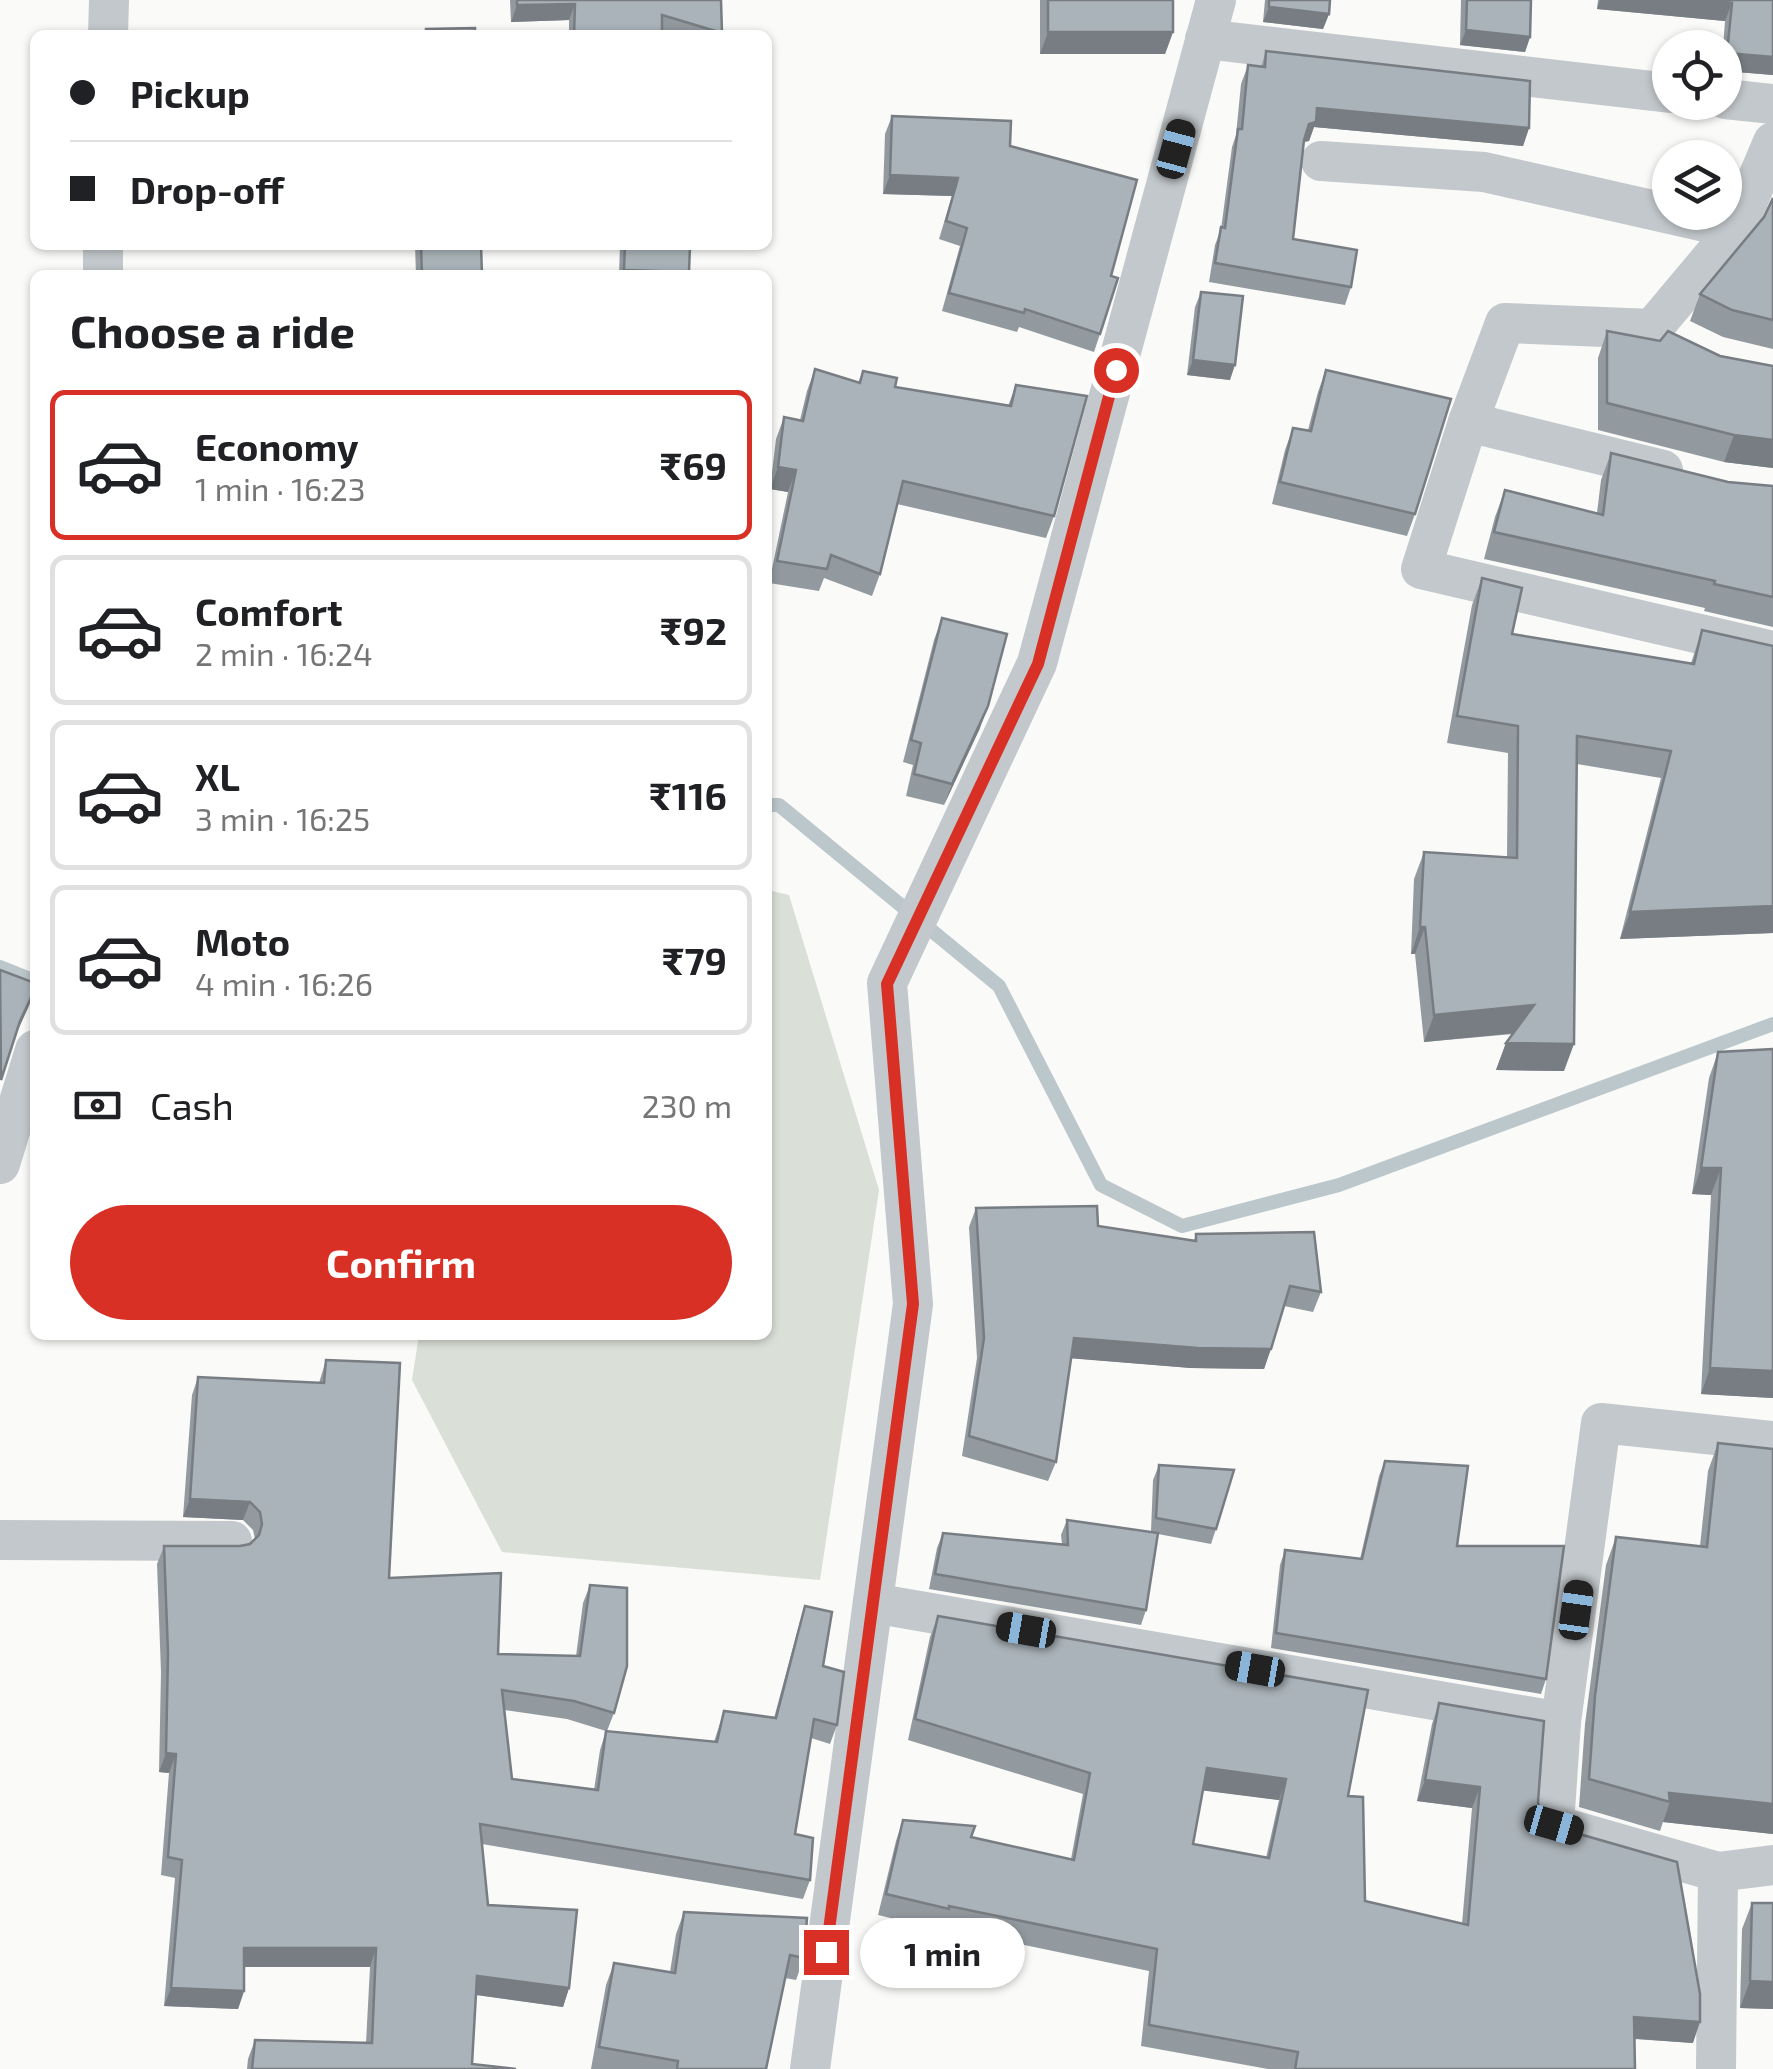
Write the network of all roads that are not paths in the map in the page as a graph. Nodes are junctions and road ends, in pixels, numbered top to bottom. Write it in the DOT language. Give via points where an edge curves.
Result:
graph roads {
  1 [pos="109,0"];
  2 [pos="1216,0"];
  3 [pos="108,30"];
  4 [pos="1205,39"];
  5 [pos="1652,91"];
  6 [pos="1742,101"];
  7 [pos="1773,104"];
  8 [pos="1773,142"];
  9 [pos="1321,161"];
  10 [pos="1652,210"];
  11 [pos="1742,215"];
  12 [pos="1735,230"];
  13 [pos="1468,422"];
  14 [pos="1700,480"];
  15 [pos="1773,651"];
  16 [pos="30,1066"];
  17 [pos="0,1164"];
  18 [pos="1773,1440"];
  19 [pos="0,1540"];
  20 [pos="232,1541"];
  21 [pos="873,1603"];
  22 [pos="1561,1722"];
  23 [pos="1773,1865"];
  24 [pos="1718,1872"];
  25 [pos="810,2069"];
  26 [pos="1716,2069"];
  1 -- 3 [label="street"];
  2 -- 4 [label="street"];
  4 -- 5 [label="street"];
  4 -- 21 [label="street" via="1038,664 887,984 913,1304"];
  6 -- 7 [label="street"];
  8 -- 11 [label="street"];
  9 -- 10 [label="street" via="1484,172"];
  12 -- 13 [label="street" via="1668,336 1505,323"];
  13 -- 14 [label="street"];
  13 -- 15 [label="street" via="1421,568"];
  16 -- 17 [label="street"];
  18 -- 22 [label="street" via="1601,1424"];
  19 -- 20 [label="street"];
  21 -- 22 [label="street"];
  21 -- 25 [label="street"];
  22 -- 24 [label="street" via="1554,1825"];
  23 -- 24 [label="street"];
  24 -- 26 [label="street"];
}
